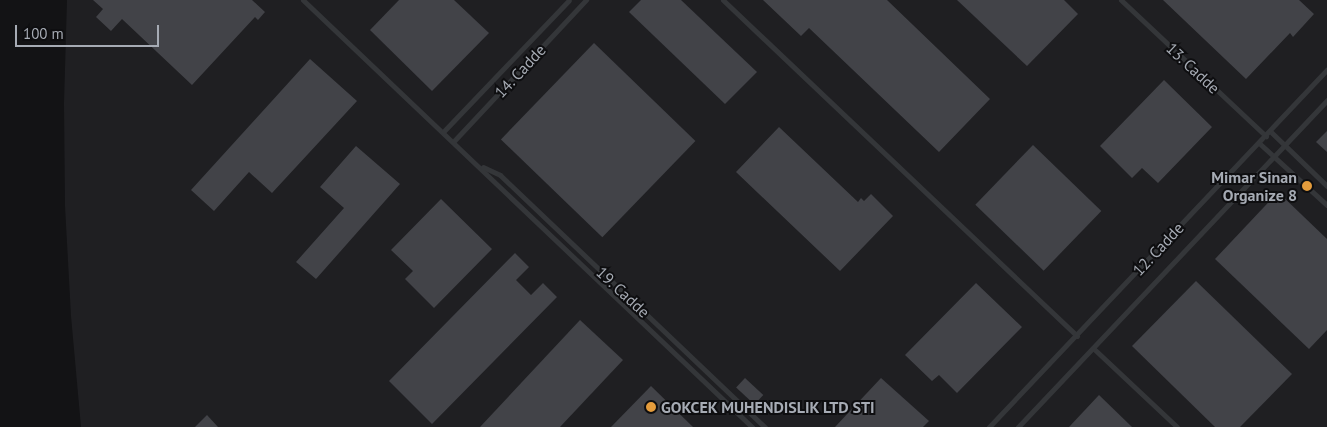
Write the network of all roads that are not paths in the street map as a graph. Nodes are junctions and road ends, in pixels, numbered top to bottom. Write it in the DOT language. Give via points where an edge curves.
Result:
graph roads {
  1 [pos="303,0"];
  2 [pos="569,0"];
  3 [pos="586,0"];
  4 [pos="723,0"];
  5 [pos="1121,0"];
  6 [pos="1327,70"];
  7 [pos="1327,100"];
  8 [pos="443,132"];
  9 [pos="1268,133"];
  10 [pos="453,142"];
  11 [pos="1259,143"];
  12 [pos="1285,145"];
  13 [pos="1274,157"];
  14 [pos="476,163"];
  15 [pos="1327,186"];
  16 [pos="1327,204"];
  17 [pos="1077,336"];
  18 [pos="1093,348"];
  19 [pos="752,427"];
  20 [pos="765,427"];
  21 [pos="989,427"];
  22 [pos="1018,427"];
  23 [pos="1176,427"];
  1 -- 8 [label="lane, 19. Cadde"];
  2 -- 8 [label="lane"];
  3 -- 10 [label="lane, 14. Cadde"];
  4 -- 17 [label="lane"];
  5 -- 9 [label="lane, 13. Cadde"];
  6 -- 9 [label="lane, 12. Cadde"];
  7 -- 12 [label="lane, 12. Cadde"];
  8 -- 10 [label="lane, 19. Cadde"];
  9 -- 11 [label="lane, 12. Cadde"];
  9 -- 12 [label="lane, 13. Cadde"];
  10 -- 14 [label="lane, 19. Cadde"];
  11 -- 13 [label="lane"];
  11 -- 17 [label="lane, 12. Cadde"];
  12 -- 13 [label="lane, 12. Cadde"];
  12 -- 15 [label="lane"];
  13 -- 16 [label="lane"];
  13 -- 18 [label="lane, 12. Cadde"];
  14 -- 19 [label="lane, 19. Cadde"];
  14 -- 20 [label="lane, 19. Cadde" via="500,176"];
  17 -- 21 [label="lane, 12. Cadde"];
  18 -- 22 [label="lane, 12. Cadde"];
  18 -- 23 [label="lane"];
}
